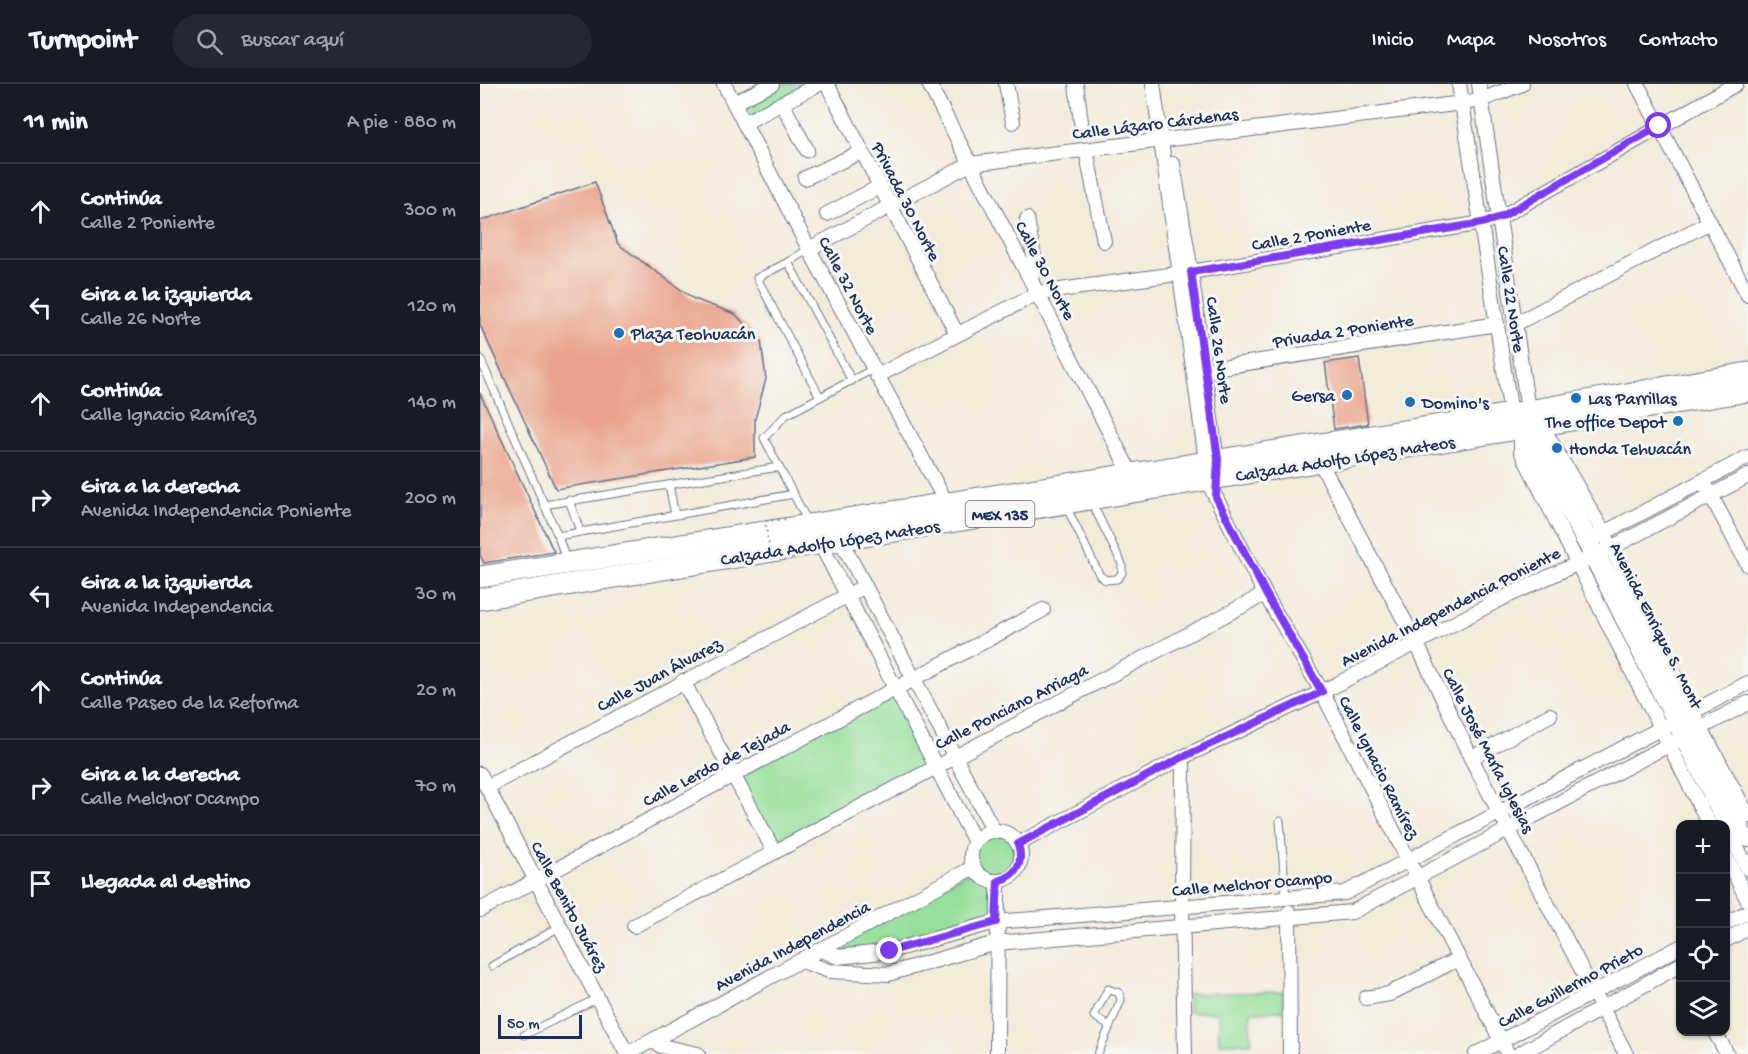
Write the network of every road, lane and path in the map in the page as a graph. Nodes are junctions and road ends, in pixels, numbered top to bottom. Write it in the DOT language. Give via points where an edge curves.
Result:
graph roads {
  1 [pos="723,84"];
  2 [pos="772,84"];
  3 [pos="819,84"];
  4 [pos="827,84"];
  5 [pos="928,84"];
  6 [pos="1006,84"];
  7 [pos="1076,84"];
  8 [pos="1153,84"];
  9 [pos="1161,84"];
  10 [pos="1459,84"];
  11 [pos="1479,84"];
  12 [pos="1522,84"];
  13 [pos="1637,84"];
  14 [pos="1736,84"];
  15 [pos="1481,100"];
  16 [pos="734,103"];
  17 [pos="782,103"];
  18 [pos="1463,103"];
  19 [pos="1013,122"];
  20 [pos="1081,122"];
  21 [pos="744,123"];
  22 [pos="1659,126"];
  23 [pos="1165,140"];
  24 [pos="807,150"];
  25 [pos="1086,150"];
  26 [pos="861,152"];
  27 [pos="970,164"];
  28 [pos="805,178"];
  29 [pos="879,187"];
  30 [pos="889,206"];
  31 [pos="827,213"];
  32 [pos="1501,217"];
  33 [pos="1027,219"];
  34 [pos="1710,222"];
  35 [pos="1482,223"];
  36 [pos="1104,241"];
  37 [pos="808,249"];
  38 [pos="788,262"];
  39 [pos="1186,273"];
  40 [pos="1031,280"];
  41 [pos="1038,293"];
  42 [pos="1748,295"];
  43 [pos="1497,324"];
  44 [pos="1515,324"];
  45 [pos="957,334"];
  46 [pos="480,358"];
  47 [pos="1200,370"];
  48 [pos="1748,372"];
  49 [pos="875,373"];
  50 [pos="852,381"];
  51 [pos="1748,391"];
  52 [pos="820,397"];
  53 [pos="1527,421"];
  54 [pos="1748,457"];
  55 [pos="1320,462"];
  56 [pos="779,467"];
  57 [pos="1131,474"];
  58 [pos="1213,475"];
  59 [pos="1748,476"];
  60 [pos="1703,481"];
  61 [pos="669,484"];
  62 [pos="794,494"];
  63 [pos="1711,495"];
  64 [pos="1090,499"];
  65 [pos="568,500"];
  66 [pos="946,502"];
  67 [pos="1065,503"];
  68 [pos="544,504"];
  69 [pos="675,514"];
  70 [pos="785,519"];
  71 [pos="832,520"];
  72 [pos="809,524"];
  73 [pos="580,531"];
  74 [pos="558,536"];
  75 [pos="1593,538"];
  76 [pos="831,541"];
  77 [pos="1595,555"];
  78 [pos="795,557"];
  79 [pos="567,563"];
  80 [pos="1748,565"];
  81 [pos="480,577"];
  82 [pos="865,586"];
  83 [pos="849,594"];
  84 [pos="1266,594"];
  85 [pos="480,599"];
  86 [pos="1043,610"];
  87 [pos="1416,642"];
  88 [pos="914,680"];
  89 [pos="683,681"];
  90 [pos="1748,683"];
  91 [pos="898,688"];
  92 [pos="1322,692"];
  93 [pos="1748,703"];
  94 [pos="1550,715"];
  95 [pos="1677,720"];
  96 [pos="1686,736"];
  97 [pos="954,757"];
  98 [pos="1183,757"];
  99 [pos="1471,758"];
  100 [pos="936,766"];
  101 [pos="480,774"];
  102 [pos="733,774"];
  103 [pos="487,787"];
  104 [pos="1500,813"];
  105 [pos="1748,816"];
  106 [pos="1708,820"];
  107 [pos="1723,820"];
  108 [pos="1280,821"];
  109 [pos="1508,829"];
  110 [pos="993,831"];
  111 [pos="1730,835"];
  112 [pos="1748,840"];
  113 [pos="975,842"];
  114 [pos="1018,844"];
  115 [pos="774,851"];
  116 [pos="1407,862"];
  117 [pos="974,867"];
  118 [pos="1730,867"];
  119 [pos="1748,869"];
  120 [pos="1416,879"];
  121 [pos="537,880"];
  122 [pos="998,881"];
  123 [pos="1286,898"];
  124 [pos="1748,901"];
  125 [pos="1182,906"];
  126 [pos="480,910"];
  127 [pos="1748,912"];
  128 [pos="1290,919"];
  129 [pos="1730,921"];
  130 [pos="996,922"];
  131 [pos="561,926"];
  132 [pos="634,926"];
  133 [pos="1182,928"];
  134 [pos="1748,928"];
  135 [pos="1730,937"];
  136 [pos="996,943"];
  137 [pos="822,950"];
  138 [pos="1676,950"];
  139 [pos="1458,959"];
  140 [pos="802,961"];
  141 [pos="492,966"];
  142 [pos="1676,967"];
  143 [pos="1595,992"];
  144 [pos="598,998"];
  145 [pos="1366,998"];
  146 [pos="1604,1009"];
  147 [pos="1109,1026"];
  148 [pos="524,1035"];
  149 [pos="1717,1036"];
  150 [pos="652,1041"];
  151 [pos="1501,1041"];
  152 [pos="631,1053"];
  153 [pos="698,1054"];
  154 [pos="997,1054"];
  155 [pos="1098,1054"];
  156 [pos="1185,1054"];
  157 [pos="1290,1054"];
  158 [pos="1476,1054"];
  159 [pos="1508,1054"];
  160 [pos="1519,1054"];
  161 [pos="1626,1054"];
  162 [pos="1727,1054"];
  1 -- 16 [label="street, Calle 32 Norte"];
  2 -- 16 [label="street"];
  3 -- 17 [label="street"];
  4 -- 26 [label="street, Privada 30 Norte"];
  5 -- 27 [label="street, Calle 30 Norte"];
  6 -- 19 [label="street"];
  7 -- 20 [label="street"];
  8 -- 23 [label="street, Calle 26 Norte"];
  9 -- 23 [label="street, Calle 26 Norte"];
  10 -- 18 [label="street, Calle 22 Norte"];
  11 -- 15 [label="street, Calle 22 Norte"];
  12 -- 15 [label="street, Calle Lázaro Cárdenas"];
  13 -- 22 [label="street"];
  14 -- 22 [label="street, Calle 2 Poniente"];
  15 -- 18 [label="street, Calle Lázaro Cárdenas"];
  15 -- 32 [label="street, Calle 22 Norte"];
  16 -- 21 [label="street, Calle 32 Norte"];
  17 -- 21 [label="street"];
  17 -- 24 [label="street"];
  18 -- 23 [label="street, Calle Lázaro Cárdenas"];
  18 -- 35 [label="street, Calle 22 Norte"];
  21 -- 37 [label="street, Calle 32 Norte"];
  22 -- 32 [label="street, Calle 2 Poniente"];
  22 -- 34 [label="street"];
  23 -- 25 [label="street, Calle Lázaro Cárdenas"];
  23 -- 39 [label="street, Calle 26 Norte"];
  25 -- 27 [label="street, Calle Lázaro Cárdenas"];
  25 -- 36 [label="street"];
  26 -- 28 [label="street"];
  26 -- 29 [label="street, Privada 30 Norte"];
  27 -- 30 [label="street, Calle Lázaro Cárdenas"];
  27 -- 40 [label="street, Calle 30 Norte"];
  29 -- 30 [label="street, Privada 30 Norte"];
  29 -- 31 [label="street"];
  30 -- 37 [label="street, Calle Lázaro Cárdenas"];
  30 -- 45 [label="street, Privada 30 Norte"];
  32 -- 35 [label="street, Calle 2 Poniente"];
  32 -- 44 [label="street, Calle 22 Norte"];
  33 -- 40 [label="street" via="1035,262"];
  34 -- 42 [label="street"];
  34 -- 44 [label="street"];
  35 -- 39 [label="street, Calle 2 Poniente"];
  35 -- 43 [label="street, Calle 22 Norte"];
  37 -- 38 [label="lane"];
  37 -- 49 [label="street, Calle 32 Norte"];
  38 -- 50 [label="lane"];
  38 -- 52 [label="lane" via="757,278"];
  39 -- 41 [label="street, Calle 2 Poniente"];
  39 -- 47 [label="street, Calle 26 Norte"];
  40 -- 41 [label="street, Calle 30 Norte"];
  41 -- 45 [label="street, Calle 2 Poniente"];
  41 -- 57 [label="street, Calle 30 Norte"];
  43 -- 47 [label="street, Privada 2 Poniente"];
  43 -- 53 [label="street, Calle 22 Norte"];
  44 -- 53 [label="street, Calle 22 Norte"];
  45 -- 49 [label="street, Calle 2 Poniente"];
  46 -- 68 [label="lane"];
  47 -- 58 [label="street, Calle 26 Norte"];
  48 -- 53 [label="main road, Calzada Adolfo López Mateos / MEX 135"];
  49 -- 50 [label="lane"];
  49 -- 66 [label="street, Calle 32 Norte"];
  50 -- 52 [label="lane"];
  51 -- 53 [label="main road, Calzada Adolfo López Mateos / MEX 135"];
  52 -- 56 [label="lane" via="786,415 764,438"];
  53 -- 55 [label="main road, Calzada Adolfo López Mateos / MEX 135"];
  53 -- 58 [label="main road, Calzada Adolfo López Mateos / MEX 135"];
  53 -- 75 [label="street, Avenida Enrique S. Mont"];
  53 -- 77 [label="street" via="1521,451"];
  54 -- 60 [label="street"];
  55 -- 58 [label="main road, Calzada Adolfo López Mateos / MEX 135"];
  55 -- 87 [label="street, Calle José María Iglesias"];
  56 -- 61 [label="lane"];
  56 -- 62 [label="lane"];
  57 -- 58 [label="main road, Calzada Adolfo López Mateos / MEX 135"];
  57 -- 66 [label="main road, Calzada Adolfo López Mateos / MEX 135"];
  58 -- 64 [label="main road, Calzada Adolfo López Mateos / MEX 135"];
  58 -- 84 [label="street, Calle Ignacio Ramírez"];
  59 -- 63 [label="street, Avenida Independencia Poniente"];
  60 -- 63 [label="street"];
  60 -- 75 [label="street"];
  61 -- 65 [label="lane"];
  61 -- 69 [label="lane"];
  62 -- 69 [label="lane"];
  62 -- 72 [label="lane"];
  63 -- 77 [label="street, Avenida Independencia Poniente"];
  63 -- 80 [label="street"];
  64 -- 67 [label="main road, Calzada Adolfo López Mateos / MEX 135"];
  64 -- 67 [label="lane" via="1122,564 1117,579 1100,576"];
  65 -- 68 [label="lane"];
  65 -- 73 [label="lane"];
  66 -- 71 [label="main road, Calzada Adolfo López Mateos / MEX 135"];
  67 -- 76 [label="main road, Calzada Adolfo López Mateos / MEX 135"];
  68 -- 74 [label="lane"];
  69 -- 73 [label="lane"];
  70 -- 78 [label="path, bridge" via="765,521 771,558"];
  71 -- 72 [label="main road, Calzada Adolfo López Mateos / MEX 135"];
  71 -- 76 [label="street"];
  72 -- 76 [label="street"];
  72 -- 79 [label="main road, Calzada Adolfo López Mateos / MEX 135"];
  73 -- 74 [label="lane"];
  74 -- 79 [label="lane"];
  75 -- 77 [label="street, Avenida Enrique S. Mont"];
  75 -- 77 [label="street, Avenida Independencia Poniente"];
  76 -- 82 [label="street"];
  76 -- 83 [label="street"];
  76 -- 85 [label="main road, Calzada Adolfo López Mateos / MEX 135"];
  77 -- 87 [label="street, Avenida Independencia Poniente"];
  77 -- 95 [label="street"];
  77 -- 95 [label="street, Avenida Enrique S. Mont"];
  79 -- 81 [label="main road, Calzada Adolfo López Mateos / MEX 135"];
  82 -- 83 [label="street, Calle Juan Álvarez"];
  82 -- 88 [label="street"];
  83 -- 89 [label="street, Calle Juan Álvarez"];
  83 -- 91 [label="street"];
  84 -- 92 [label="street, Calle Ignacio Ramírez"];
  84 -- 97 [label="street, Calle Ponciano Arriaga"];
  86 -- 88 [label="street, Calle Lerdo de Tejada"];
  87 -- 92 [label="street, Avenida Independencia Poniente"];
  87 -- 99 [label="street, Calle José María Iglesias"];
  88 -- 91 [label="street, Calle Lerdo de Tejada"];
  88 -- 97 [label="street"];
  89 -- 102 [label="street"];
  89 -- 103 [label="street, Calle Juan Álvarez"];
  90 -- 95 [label="street, Calle Melchor Ocampo"];
  91 -- 100 [label="street"];
  91 -- 102 [label="street, Calle Lerdo de Tejada"];
  92 -- 98 [label="street, Avenida Independencia Poniente"];
  92 -- 116 [label="street, Calle Ignacio Ramírez"];
  93 -- 96 [label="street"];
  94 -- 99 [label="street"];
  95 -- 96 [label="street"];
  95 -- 96 [label="street, Avenida Enrique S. Mont"];
  95 -- 104 [label="street, Calle Melchor Ocampo"];
  96 -- 105 [label="street"];
  96 -- 106 [label="street"];
  96 -- 107 [label="street, Avenida Enrique S. Mont"];
  96 -- 109 [label="street"];
  96 -- 112 [label="street, Avenida Enrique S. Mont"];
  97 -- 100 [label="street, Calle Ponciano Arriaga"];
  97 -- 110 [label="street"];
  98 -- 114 [label="street, Avenida Independencia Poniente"];
  98 -- 125 [label="street"];
  99 -- 104 [label="street, Calle José María Iglesias"];
  100 -- 113 [label="street"];
  100 -- 115 [label="street, Calle Ponciano Arriaga"];
  101 -- 103 [label="street, Calle Benito Juárez"];
  102 -- 115 [label="street"];
  102 -- 121 [label="street, Calle Lerdo de Tejada"];
  103 -- 121 [label="street, Calle Benito Juárez"];
  104 -- 109 [label="street, Calle José María Iglesias"];
  104 -- 116 [label="street, Calle Melchor Ocampo"];
  108 -- 123 [label="lane"];
  109 -- 120 [label="street"];
  109 -- 143 [label="street, Calle José María Iglesias"];
  110 -- 113 [label="street"];
  110 -- 114 [label="street" via="1008,834"];
  111 -- 119 [label="street, Avenida Enrique S. Mont"];
  113 -- 117 [label="street" via="971,854"];
  114 -- 122 [label="street" via="1022,856 1018,868 1010,877"];
  115 -- 132 [label="street, Calle Ponciano Arriaga"];
  116 -- 120 [label="street, Calle Ignacio Ramírez"];
  116 -- 123 [label="street, Calle Melchor Ocampo" via="1345,893"];
  117 -- 122 [label="street" via="984,878"];
  117 -- 137 [label="street, Avenida Independencia"];
  118 -- 124 [label="street"];
  120 -- 128 [label="street" via="1352,912"];
  120 -- 139 [label="street, Calle Ignacio Ramírez"];
  121 -- 126 [label="street, Calle Lerdo de Tejada"];
  121 -- 131 [label="street, Calle Benito Juárez"];
  122 -- 130 [label="street"];
  123 -- 125 [label="street, Calle Melchor Ocampo"];
  123 -- 128 [label="street"];
  125 -- 130 [label="street, Calle Melchor Ocampo"];
  125 -- 133 [label="street"];
  127 -- 129 [label="street"];
  128 -- 133 [label="street"];
  128 -- 157 [label="street"];
  130 -- 136 [label="street"];
  130 -- 137 [label="street, Calle Melchor Ocampo" via="890,951 838,957"];
  131 -- 141 [label="lane"];
  131 -- 144 [label="street, Calle Benito Juárez"];
  133 -- 136 [label="street"];
  133 -- 156 [label="street"];
  134 -- 135 [label="street"];
  136 -- 140 [label="street" via="888,974 829,971"];
  136 -- 154 [label="street"];
  137 -- 140 [label="street, Avenida Independencia"];
  138 -- 143 [label="street, Calle Guillermo Prieto"];
  139 -- 145 [label="street" via="1389,994"];
  139 -- 151 [label="street, Calle Ignacio Ramírez"];
  140 -- 150 [label="street, Avenida Independencia"];
  142 -- 146 [label="street, Calle Guillermo Prieto"];
  143 -- 146 [label="street, Calle José María Iglesias"];
  143 -- 151 [label="street, Calle Guillermo Prieto"];
  144 -- 148 [label="lane"];
  144 -- 152 [label="street, Calle Benito Juárez"];
  146 -- 160 [label="street, Calle Guillermo Prieto"];
  146 -- 161 [label="street, Calle José María Iglesias"];
  147 -- 147 [label="lane" via="1121,1000 1119,993 1108,989 1094,1016"];
  147 -- 155 [label="lane"];
  149 -- 162 [label="street"];
  150 -- 152 [label="street, Avenida Independencia"];
  150 -- 153 [label="street"];
  151 -- 158 [label="street, Calle Guillermo Prieto"];
  151 -- 159 [label="street, Calle Ignacio Ramírez"];
}
